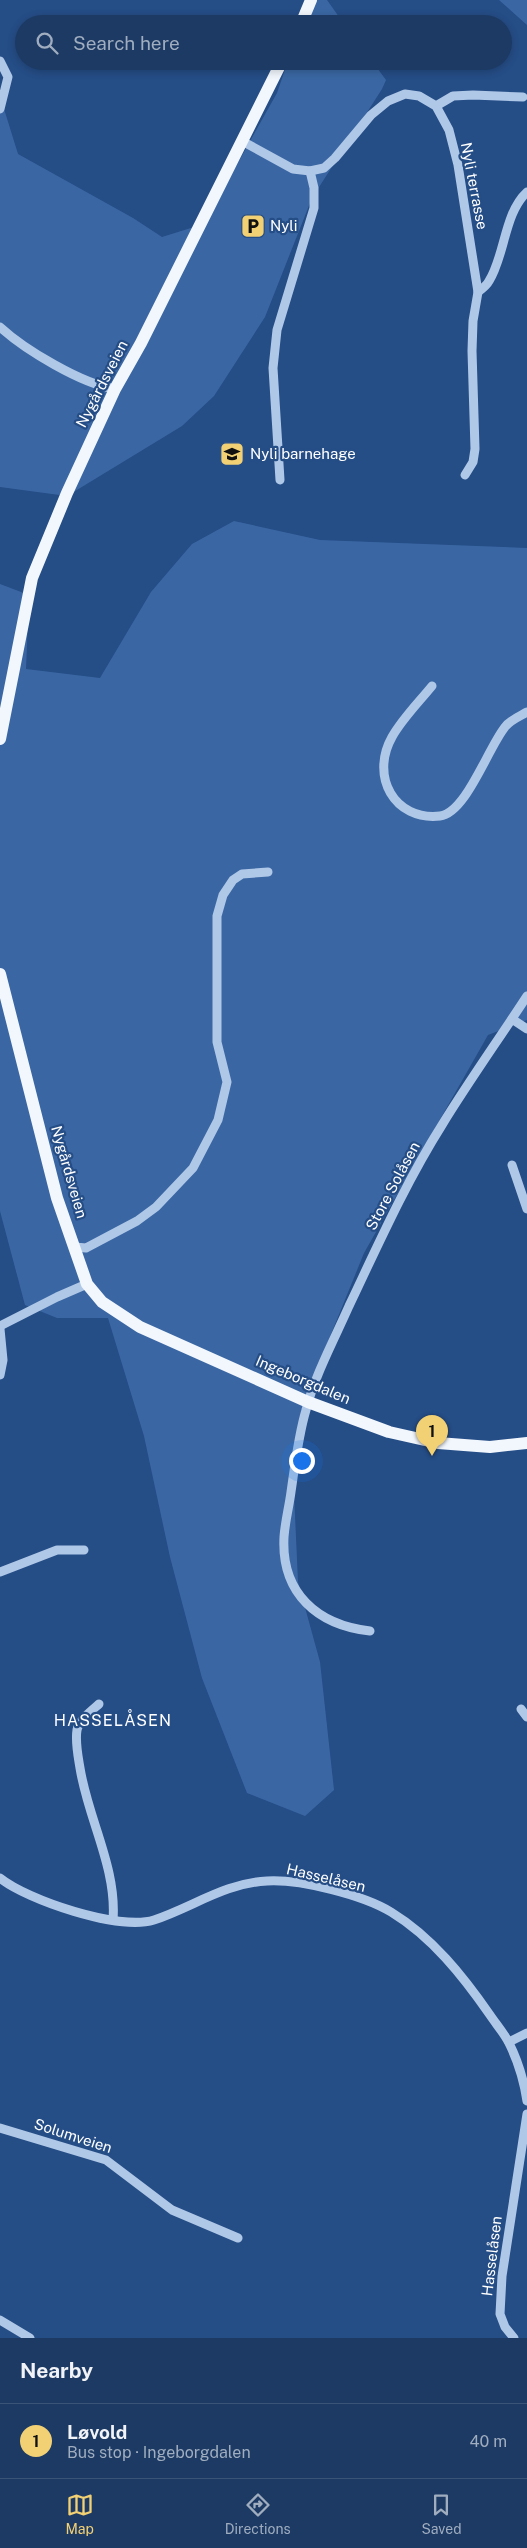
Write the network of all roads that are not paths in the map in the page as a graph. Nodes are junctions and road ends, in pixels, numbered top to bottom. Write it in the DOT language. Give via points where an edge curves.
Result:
graph roads {
  1 [pos="311,0"];
  2 [pos="305,15"];
  3 [pos="0,61"];
  4 [pos="278,70"];
  5 [pos="523,97"];
  6 [pos="436,106"];
  7 [pos="0,109"];
  8 [pos="242,141"];
  9 [pos="310,171"];
  10 [pos="527,192"];
  11 [pos="478,292"];
  12 [pos="0,327"];
  13 [pos="115,389"];
  14 [pos="465,475"];
  15 [pos="280,480"];
  16 [pos="432,686"];
  17 [pos="527,712"];
  18 [pos="0,739"];
  19 [pos="268,872"];
  20 [pos="0,974"];
  21 [pos="527,996"];
  22 [pos="512,1019"];
  23 [pos="527,1029"];
  24 [pos="512,1165"];
  25 [pos="527,1209"];
  26 [pos="75,1247"];
  27 [pos="87,1284"];
  28 [pos="0,1328"];
  29 [pos="0,1375"];
  30 [pos="308,1402"];
  31 [pos="527,1443"];
  32 [pos="84,1550"];
  33 [pos="0,1572"];
  34 [pos="370,1631"];
  35 [pos="99,1704"];
  36 [pos="0,1878"];
  37 [pos="113,1920"];
  38 [pos="527,2033"];
  39 [pos="509,2042"];
  40 [pos="527,2101"];
  41 [pos="527,2114"];
  42 [pos="0,2128"];
  43 [pos="238,2238"];
  44 [pos="0,2320"];
  45 [pos="30,2338"];
  46 [pos="514,2338"];
  1 -- 2 [label="main road"];
  3 -- 7 [label="street" via="8,77"];
  4 -- 8 [label="main road, Nygårdsveien"];
  5 -- 6 [label="street" via="453,96"];
  6 -- 9 [label="street" via="419,96 405,94 388,101 371,114 324,168"];
  6 -- 11 [label="street, Nyli terrasse" via="449,130 458,165"];
  8 -- 9 [label="street" via="294,169"];
  8 -- 13 [label="main road, Nygårdsveien"];
  9 -- 15 [label="street" via="314,208 277,330 273,368"];
  10 -- 11 [label="street" via="511,219 489,281"];
  11 -- 14 [label="street, Nyli terrasse" via="472,342 475,449 473,462"];
  12 -- 13 [label="street" via="13,339 52,362"];
  13 -- 18 [label="main road, Nygårdsveien" via="67,492 32,578"];
  16 -- 17 [label="street" via="392,737 384,771 386,788 394,800 423,816 442,816 455,810 507,724"];
  19 -- 26 [label="street" via="242,874 233,880 223,895 217,916 217,1042 227,1082 218,1120 193,1168 156,1207 86,1248"];
  20 -- 26 [label="main road, Nygårdsveien" via="57,1198"];
  21 -- 22 [label="street, Store Solåsen"];
  22 -- 23 [label="street"];
  22 -- 30 [label="street, Store Solåsen" via="441,1126 414,1174 384,1231"];
  24 -- 25 [label="street"];
  26 -- 27 [label="main road, Nygårdsveien"];
  27 -- 28 [label="street" via="57,1296"];
  27 -- 30 [label="main road, Ingeborgdalen" via="102,1302 140,1327"];
  28 -- 29 [label="street"];
  30 -- 31 [label="main road, Ingeborgdalen" via="390,1432 438,1444 490,1447"];
  30 -- 34 [label="street, Store Solåsen" via="284,1538 286,1564 294,1589 310,1609 352,1629"];
  32 -- 33 [label="street" via="57,1550"];
  35 -- 37 [label="street" via="77,1729 77,1754 87,1804 115,1900"];
  36 -- 37 [label="street, Hasselåsen" via="36,1898 68,1910"];
  37 -- 39 [label="street, Hasselåsen" via="152,1921 212,1894 251,1882 270,1880 356,1897 392,1913 429,1942 466,1983"];
  38 -- 39 [label="street"];
  39 -- 40 [label="street, Hasselåsen" via="524,2082"];
  41 -- 46 [label="street, Hasselåsen" via="502,2276 500,2314"];
  42 -- 43 [label="street, Solumveien" via="106,2160 172,2210"];
  44 -- 45 [label="street"];
}
